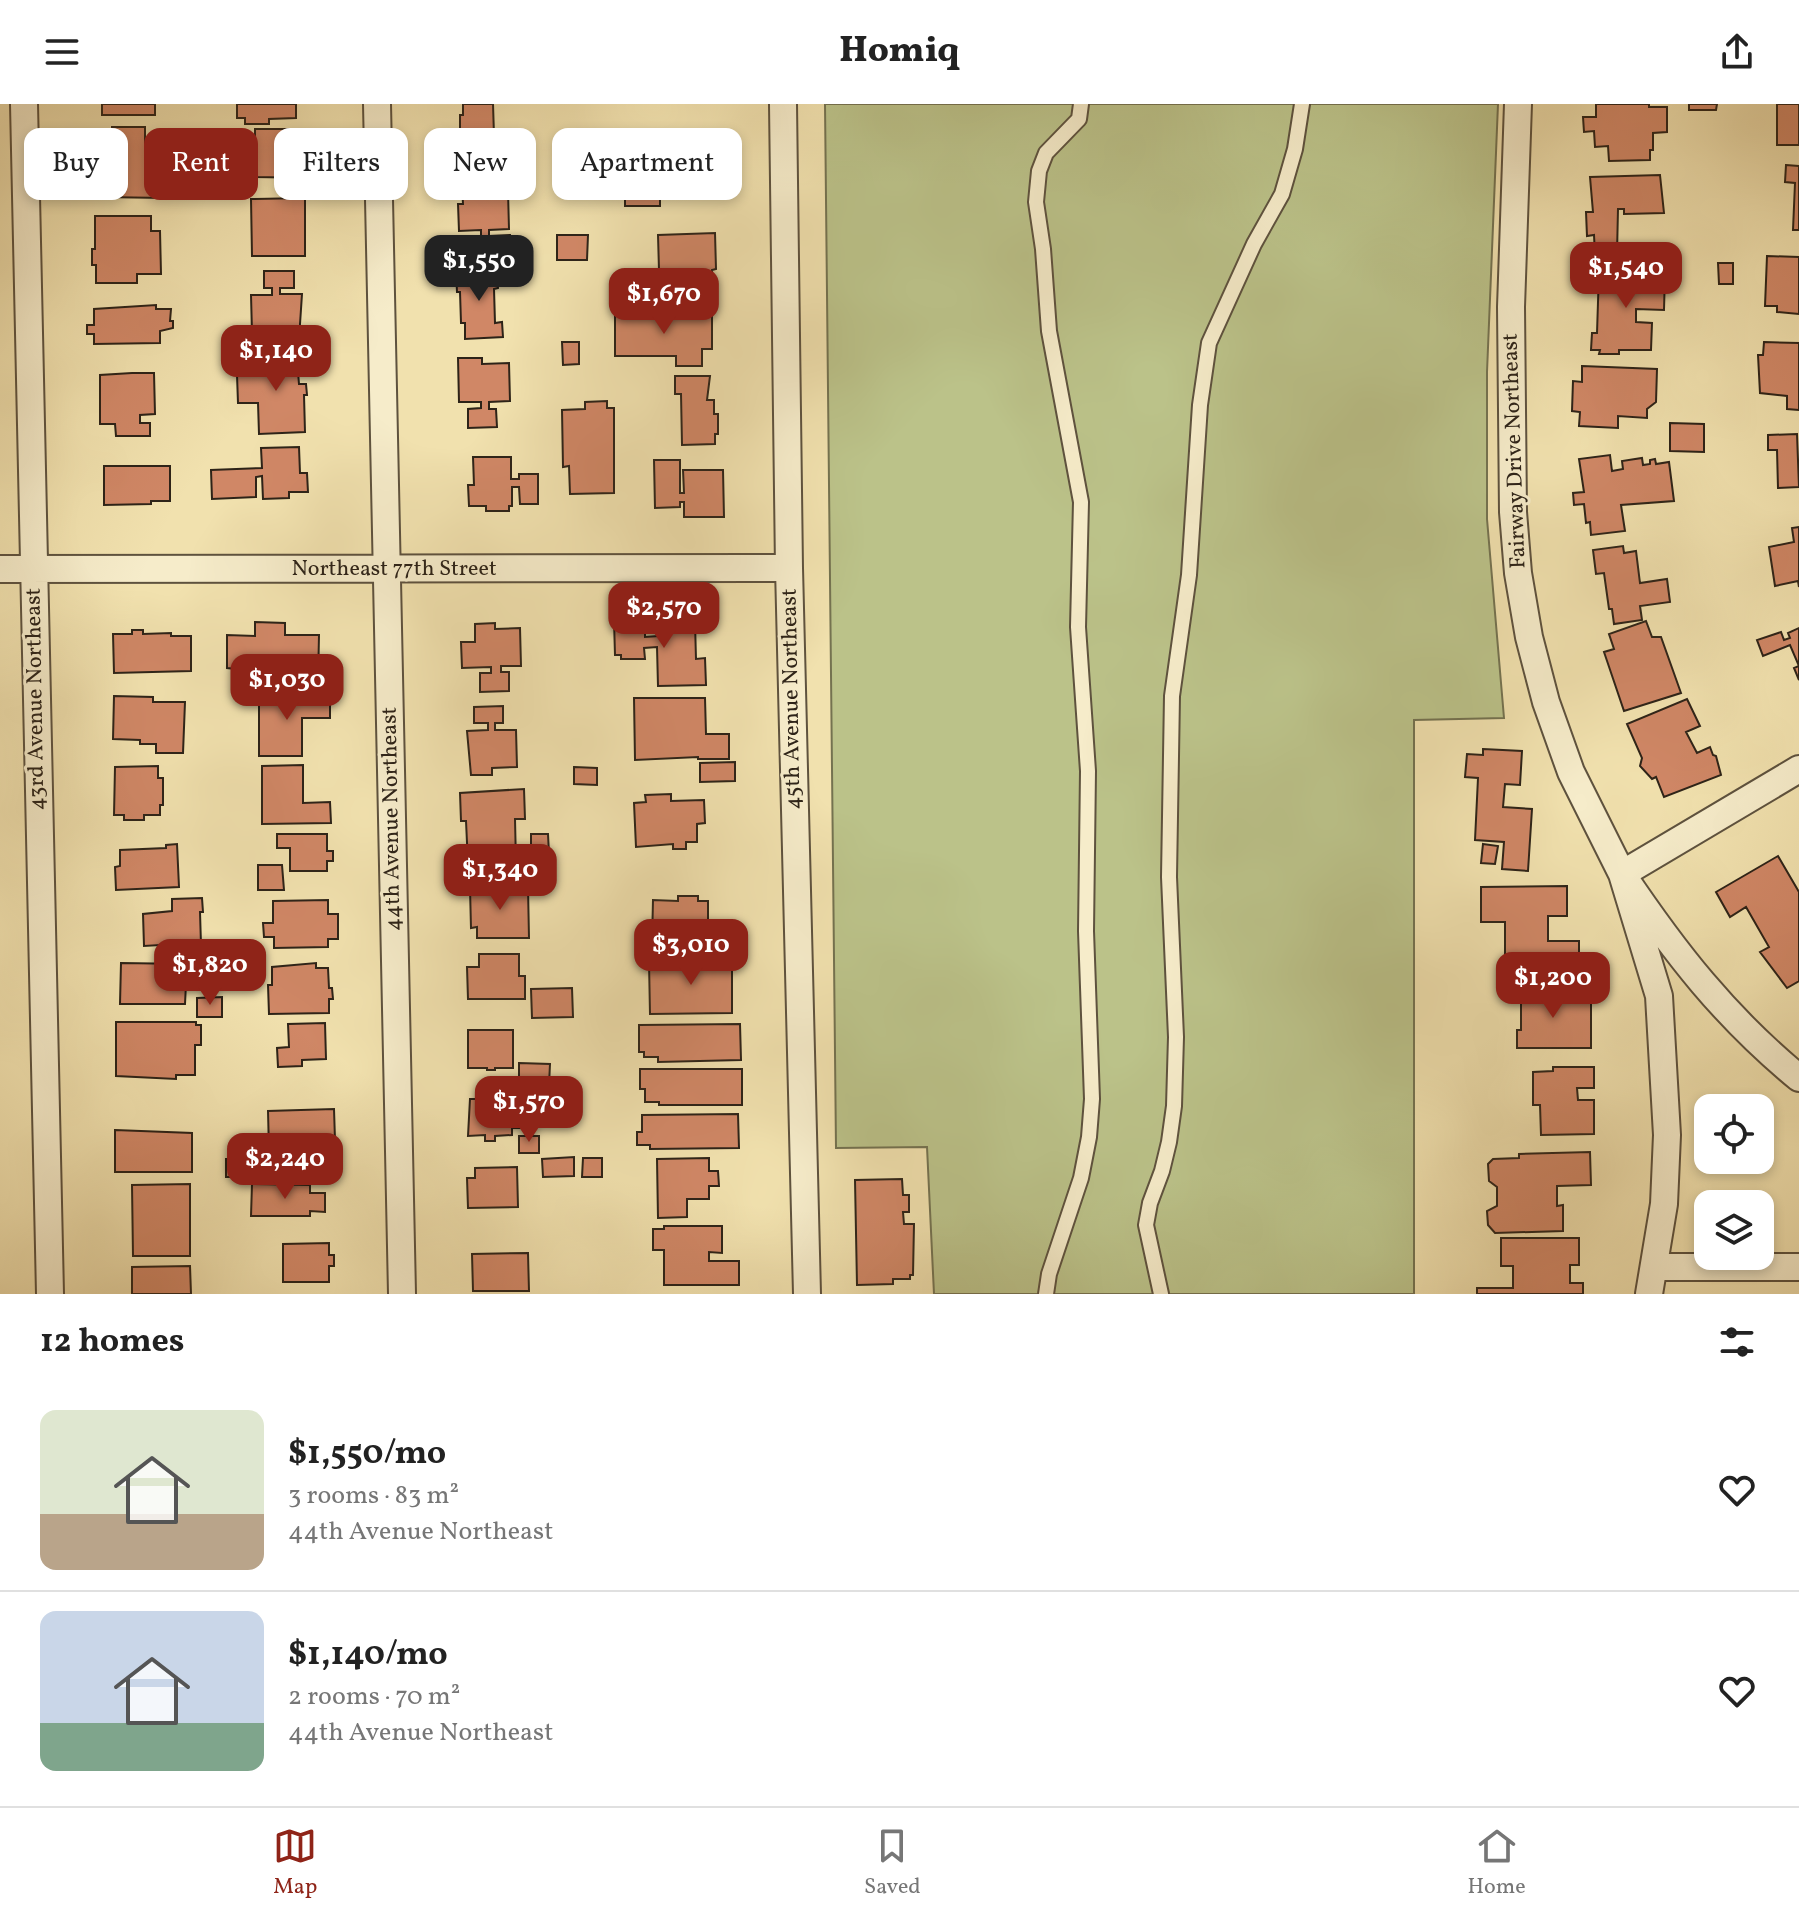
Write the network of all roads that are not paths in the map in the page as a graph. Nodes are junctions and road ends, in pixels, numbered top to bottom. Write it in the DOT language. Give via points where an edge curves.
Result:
graph roads {
  1 [pos="24,104"];
  2 [pos="377,104"];
  3 [pos="783,104"];
  4 [pos="1081,104"];
  5 [pos="1302,104"];
  6 [pos="1518,104"];
  7 [pos="789,568"];
  8 [pos="0,569"];
  9 [pos="33,569"];
  10 [pos="387,569"];
  11 [pos="1799,769"];
  12 [pos="1622,874"];
  13 [pos="1799,1078"];
  14 [pos="1655,1267"];
  15 [pos="1799,1267"];
  16 [pos="50,1294"];
  17 [pos="402,1294"];
  18 [pos="807,1294"];
  19 [pos="1046,1294"];
  20 [pos="1161,1294"];
  21 [pos="1649,1294"];
  1 -- 9 [label="street, 43rd Avenue Northeast"];
  2 -- 10 [label="street, 44th Avenue Northeast"];
  3 -- 7 [label="street, 45th Avenue Northeast"];
  4 -- 19 [label="lane" via="1079,119 1046,153 1036,202 1049,331 1081,502 1078,627 1088,771 1092,1099 1081,1178"];
  5 -- 20 [label="lane" via="1282,194 1209,343 1200,405 1189,575 1172,696 1174,1106 1146,1225"];
  6 -- 12 [label="street, Fairway Drive Northeast" via="1511,307 1518,573 1546,702 1571,772"];
  7 -- 10 [label="street, Northeast 77th Street"];
  7 -- 18 [label="street, 45th Avenue Northeast"];
  8 -- 9 [label="street, Northeast 77th Street"];
  9 -- 10 [label="street, Northeast 77th Street"];
  9 -- 16 [label="street, 43rd Avenue Northeast"];
  10 -- 17 [label="street, 44th Avenue Northeast"];
  11 -- 12 [label="street"];
  12 -- 13 [label="street, Fairway Drive Northeast" via="1706,989"];
  12 -- 14 [label="street, Fairway Drive Northeast" via="1659,996 1667,1135"];
  14 -- 15 [label="street"];
  14 -- 21 [label="street, Fairway Drive Northeast"];
}
